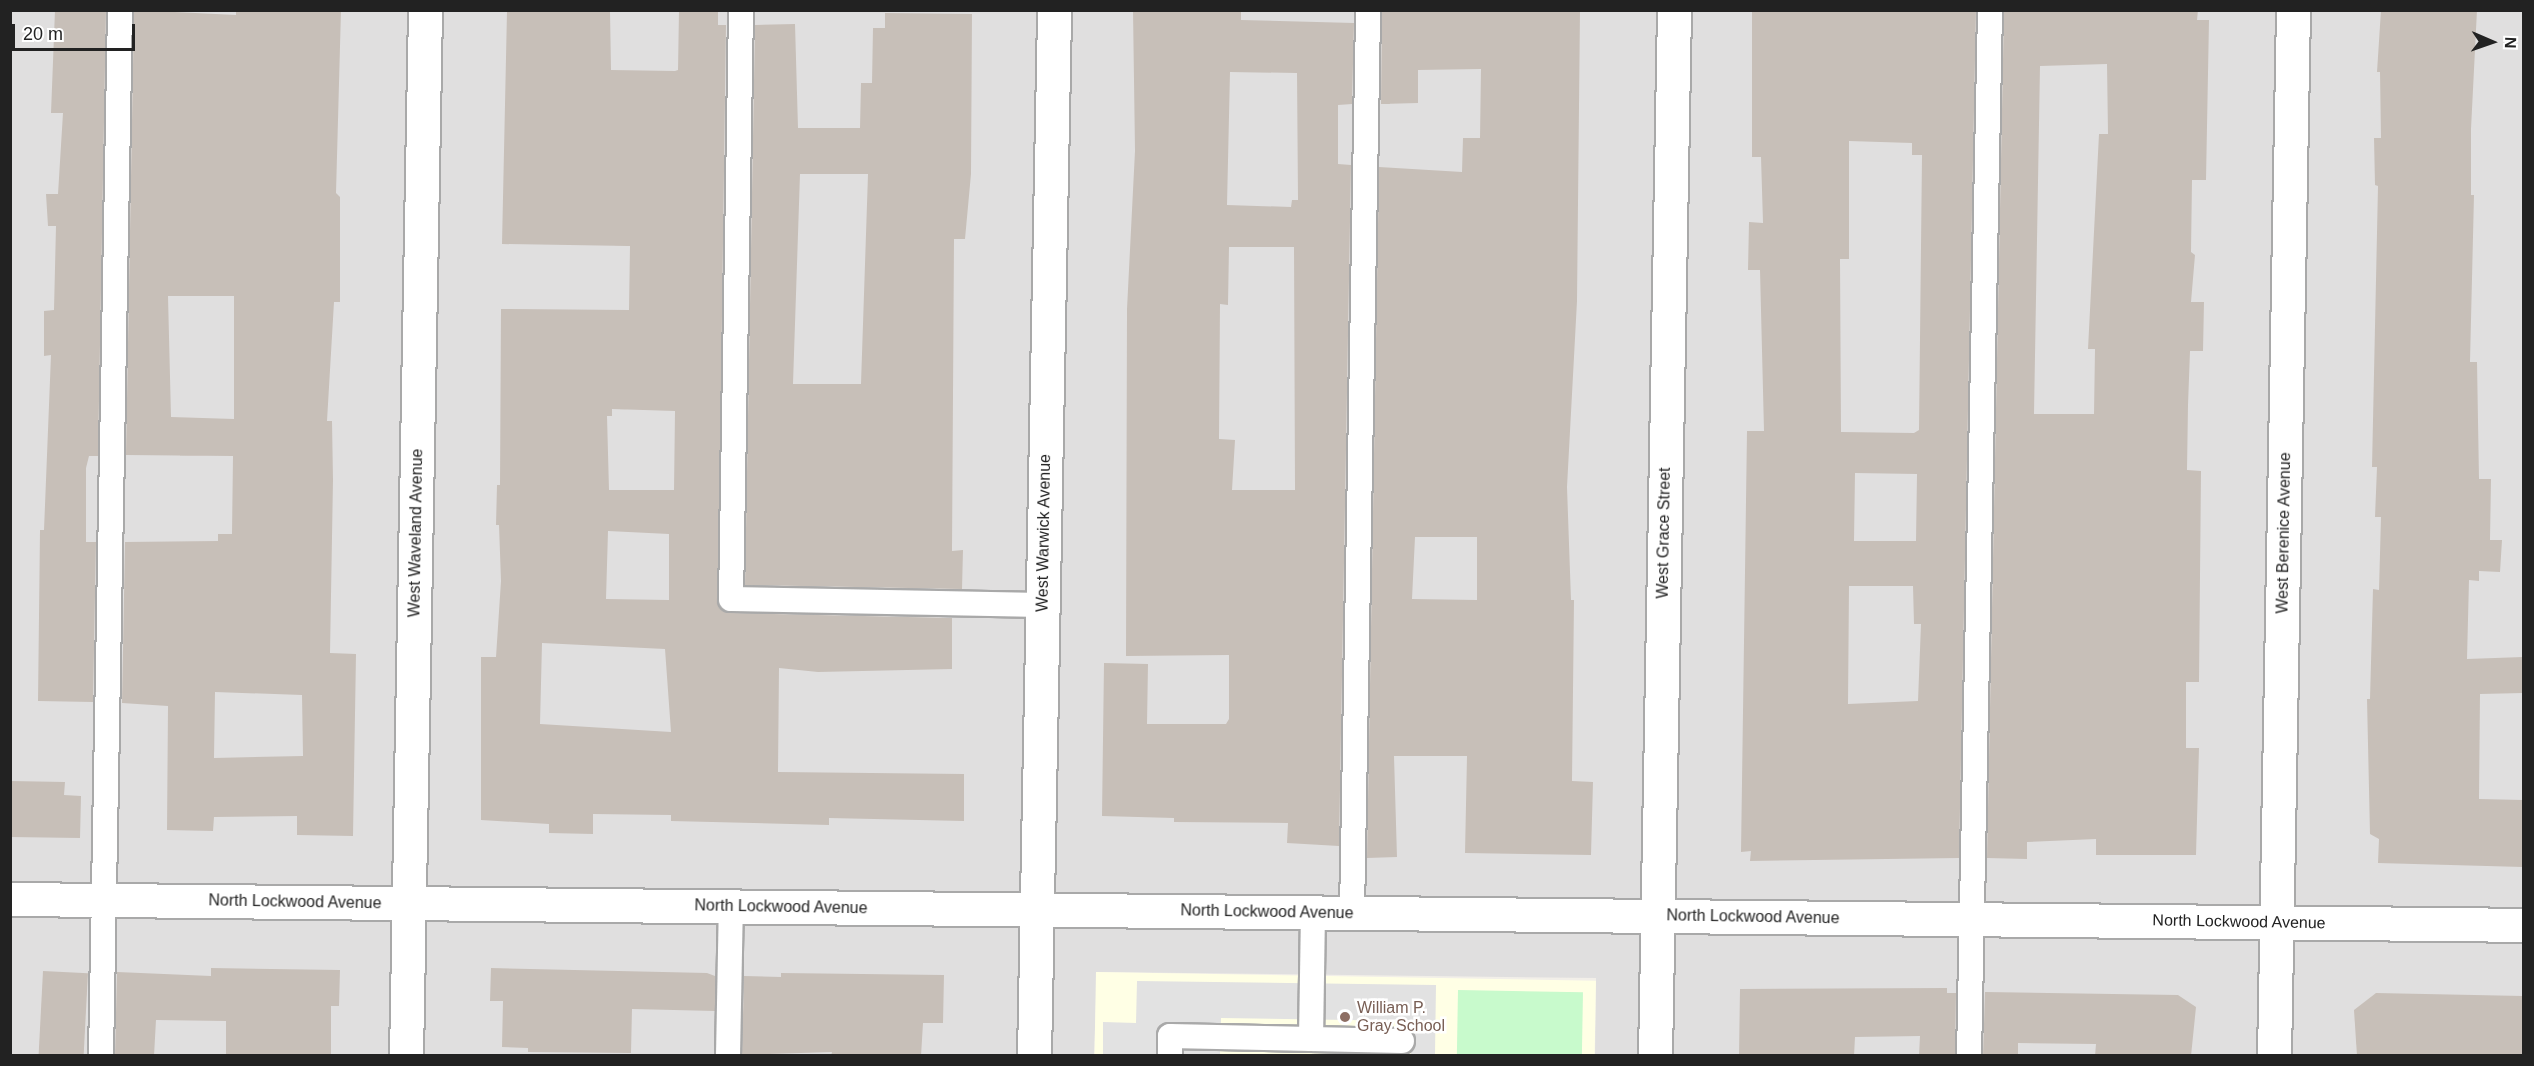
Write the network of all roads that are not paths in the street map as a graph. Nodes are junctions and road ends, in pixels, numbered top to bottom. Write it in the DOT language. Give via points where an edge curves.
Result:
graph roads {
  1 [pos="120,10"];
  2 [pos="425,10"];
  3 [pos="741,10"];
  4 [pos="1054,10"];
  5 [pos="1368,10"];
  6 [pos="1674,10"];
  7 [pos="1990,10"];
  8 [pos="2293,10"];
  9 [pos="1043,605"];
  10 [pos="10,899"];
  11 [pos="102,900"];
  12 [pos="409,903"];
  13 [pos="731,906"];
  14 [pos="1037,909"];
  15 [pos="1313,912"];
  16 [pos="1352,913"];
  17 [pos="1658,916"];
  18 [pos="1972,919"];
  19 [pos="2276,923"];
  20 [pos="2523,925"];
  21 [pos="1311,1039"];
  22 [pos="1402,1041"];
  23 [pos="101,1056"];
  24 [pos="406,1056"];
  25 [pos="728,1056"];
  26 [pos="1034,1056"];
  27 [pos="1170,1056"];
  28 [pos="1655,1056"];
  29 [pos="1969,1056"];
  30 [pos="2274,1056"];
  1 -- 11 [label="lane"];
  2 -- 12 [label="street, West Waveland Avenue"];
  3 -- 9 [label="lane" via="731,599"];
  4 -- 9 [label="street, West Warwick Avenue"];
  5 -- 16 [label="lane"];
  6 -- 17 [label="street, West Grace Street"];
  7 -- 18 [label="lane"];
  8 -- 19 [label="street, West Berenice Avenue"];
  9 -- 14 [label="street, West Warwick Avenue"];
  10 -- 11 [label="street, North Lockwood Avenue"];
  11 -- 12 [label="street, North Lockwood Avenue"];
  11 -- 23 [label="lane"];
  12 -- 13 [label="street, North Lockwood Avenue"];
  12 -- 24 [label="street, West Waveland Avenue"];
  13 -- 14 [label="street, North Lockwood Avenue"];
  13 -- 25 [label="lane"];
  14 -- 15 [label="street, North Lockwood Avenue"];
  14 -- 26 [label="street, West Warwick Avenue"];
  15 -- 16 [label="street, North Lockwood Avenue"];
  15 -- 21 [label="lane"];
  16 -- 17 [label="street, North Lockwood Avenue"];
  17 -- 18 [label="street, North Lockwood Avenue"];
  17 -- 28 [label="street, West Grace Street"];
  18 -- 19 [label="street, North Lockwood Avenue"];
  18 -- 29 [label="lane"];
  19 -- 20 [label="street, North Lockwood Avenue"];
  19 -- 30 [label="street, West Berenice Avenue"];
  21 -- 22 [label="lane"];
  21 -- 27 [label="lane" via="1170,1036"];
}
